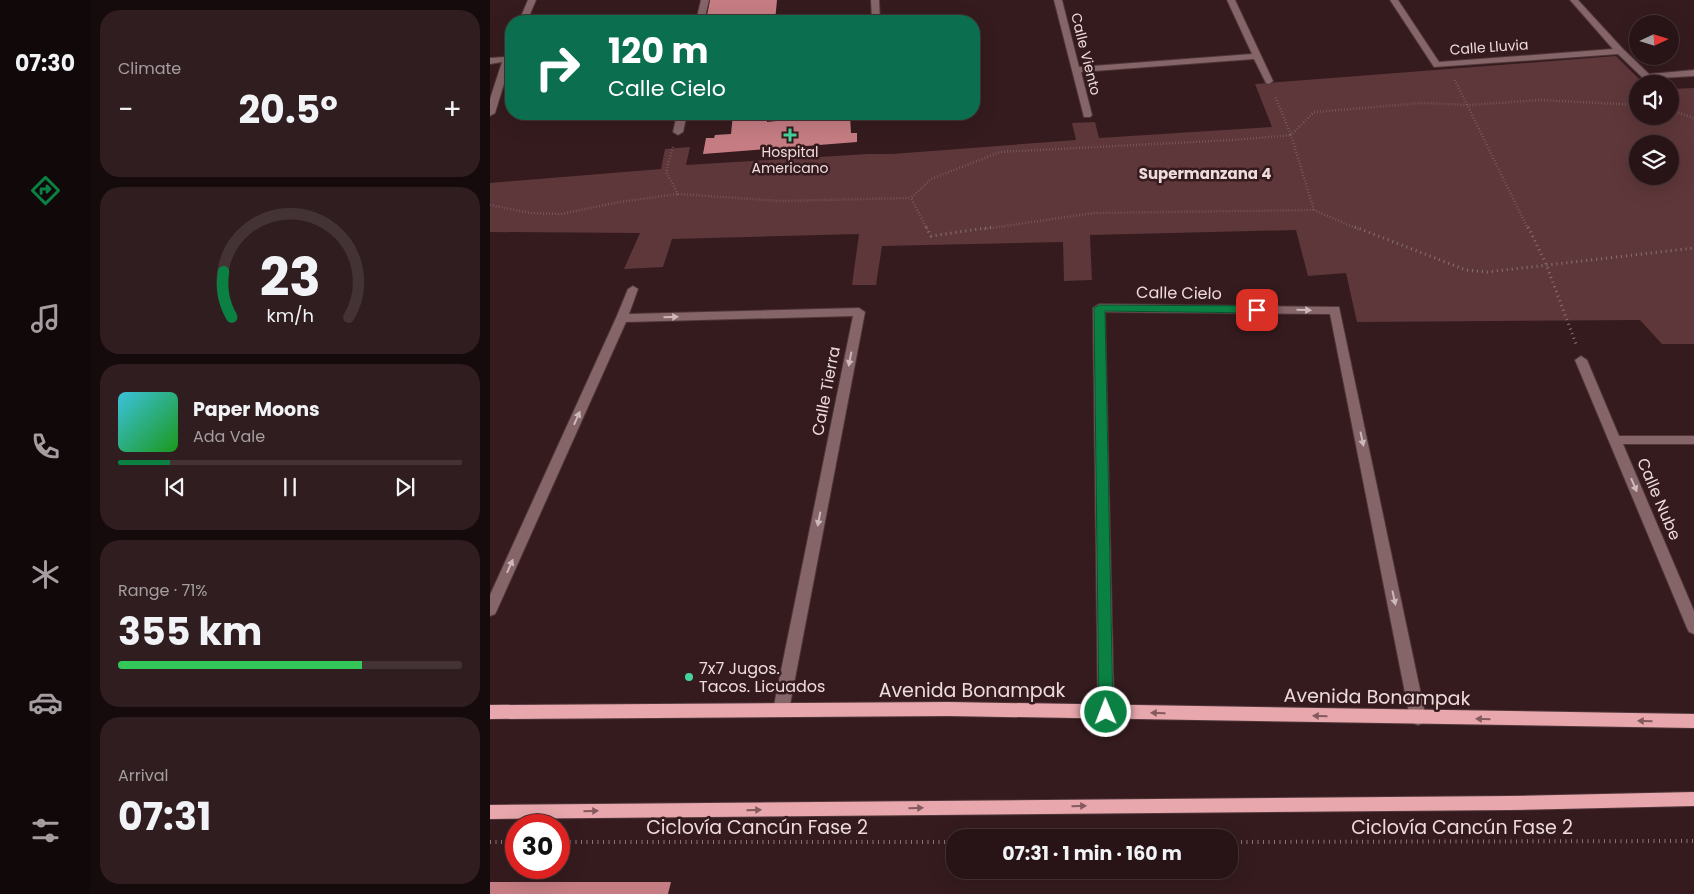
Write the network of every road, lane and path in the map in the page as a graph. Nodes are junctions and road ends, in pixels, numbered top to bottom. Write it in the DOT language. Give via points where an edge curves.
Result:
graph roads {
  1 [pos="532,0"];
  2 [pos="705,0"];
  3 [pos="875,0"];
  4 [pos="1058,0"];
  5 [pos="1231,0"];
  6 [pos="1394,0"];
  7 [pos="1574,0"];
  8 [pos="526,15"];
  9 [pos="701,15"];
  10 [pos="876,15"];
  11 [pos="1620,51"];
  12 [pos="1258,56"];
  13 [pos="505,59"];
  14 [pos="490,61"];
  15 [pos="1446,64"];
  16 [pos="505,65"];
  17 [pos="1076,70"];
  18 [pos="1694,74"];
  19 [pos="1269,81"];
  20 [pos="1629,104"];
  21 [pos="1469,105"];
  22 [pos="490,113"];
  23 [pos="1679,113"];
  24 [pos="1087,115"];
  25 [pos="1694,118"];
  26 [pos="681,120"];
  27 [pos="678,132"];
  28 [pos="1291,135"];
  29 [pos="678,194"];
  30 [pos="911,198"];
  31 [pos="490,204"];
  32 [pos="1314,210"];
  33 [pos="1694,248"];
  34 [pos="1546,264"];
  35 [pos="633,289"];
  36 [pos="622,318"];
  37 [pos="1581,360"];
  38 [pos="1615,440"];
  39 [pos="1694,440"];
  40 [pos="490,610"];
  41 [pos="1694,628"];
  42 [pos="782,710"];
  43 [pos="490,712"];
  44 [pos="1106,712"];
  45 [pos="1418,718"];
  46 [pos="1694,721"];
  47 [pos="1694,799"];
  48 [pos="490,812"];
  49 [pos="1694,841"];
  50 [pos="490,842"];
  51 [pos="505,842"];
  52 [pos="570,842"];
  53 [pos="946,842"];
  54 [pos="1238,842"];
  1 -- 8 [label="street"];
  2 -- 9 [label="street"];
  3 -- 10 [label="street"];
  4 -- 17 [label="street, Calle Viento"];
  5 -- 12 [label="street"];
  6 -- 15 [label="street, Calle Lluvia" via="1437,64"];
  7 -- 11 [label="street"];
  11 -- 15 [label="street, Calle Lluvia"];
  11 -- 18 [label="street" via="1647,78"];
  12 -- 17 [label="street"];
  12 -- 19 [label="street"];
  13 -- 14 [label="street"];
  15 -- 21 [label="path"];
  16 -- 22 [label="street"];
  17 -- 24 [label="street, Calle Viento"];
  19 -- 28 [label="path"];
  20 -- 21 [label="path" via="1541,100"];
  21 -- 28 [label="path" via="1423,103 1314,112"];
  21 -- 34 [label="path"];
  23 -- 25 [label="path"];
  26 -- 27 [label="street"];
  27 -- 29 [label="path" via="666,172"];
  28 -- 30 [label="path" via="1000,152 931,179"];
  28 -- 32 [label="path"];
  29 -- 30 [label="path" via="782,201"];
  29 -- 31 [label="path" via="561,214 531,213"];
  30 -- 32 [label="path" via="931,236 1094,213"];
  32 -- 34 [label="path" via="1466,270 1487,272"];
  33 -- 34 [label="path"];
  34 -- 37 [label="path"];
  35 -- 36 [label="street"];
  40 -- 36 [label="street, one-way"];
  36 -- 42 [label="street, Calle Tierra, one-way" via="859,312"];
  37 -- 38 [label="street, Calle Nube"];
  38 -- 39 [label="street, Calle Nube"];
  38 -- 41 [label="street, Calle Nube, one-way"];
  42 -- 43 [label="main road, Avenida Bonampak"];
  42 -- 44 [label="main road, Avenida Bonampak"];
  45 -- 44 [label="main road, Avenida Bonampak, one-way"];
  44 -- 45 [label="street, Calle Cielo, one-way" via="1099,308 1335,310"];
  46 -- 45 [label="main road, Avenida Bonampak, one-way"];
  48 -- 47 [label="main road, one-way"];
  49 -- 54 [label="path, Ciclovía Cancún Fase 2"];
  50 -- 51 [label="path"];
  52 -- 53 [label="path, Ciclovía Cancún Fase 2"];
}
